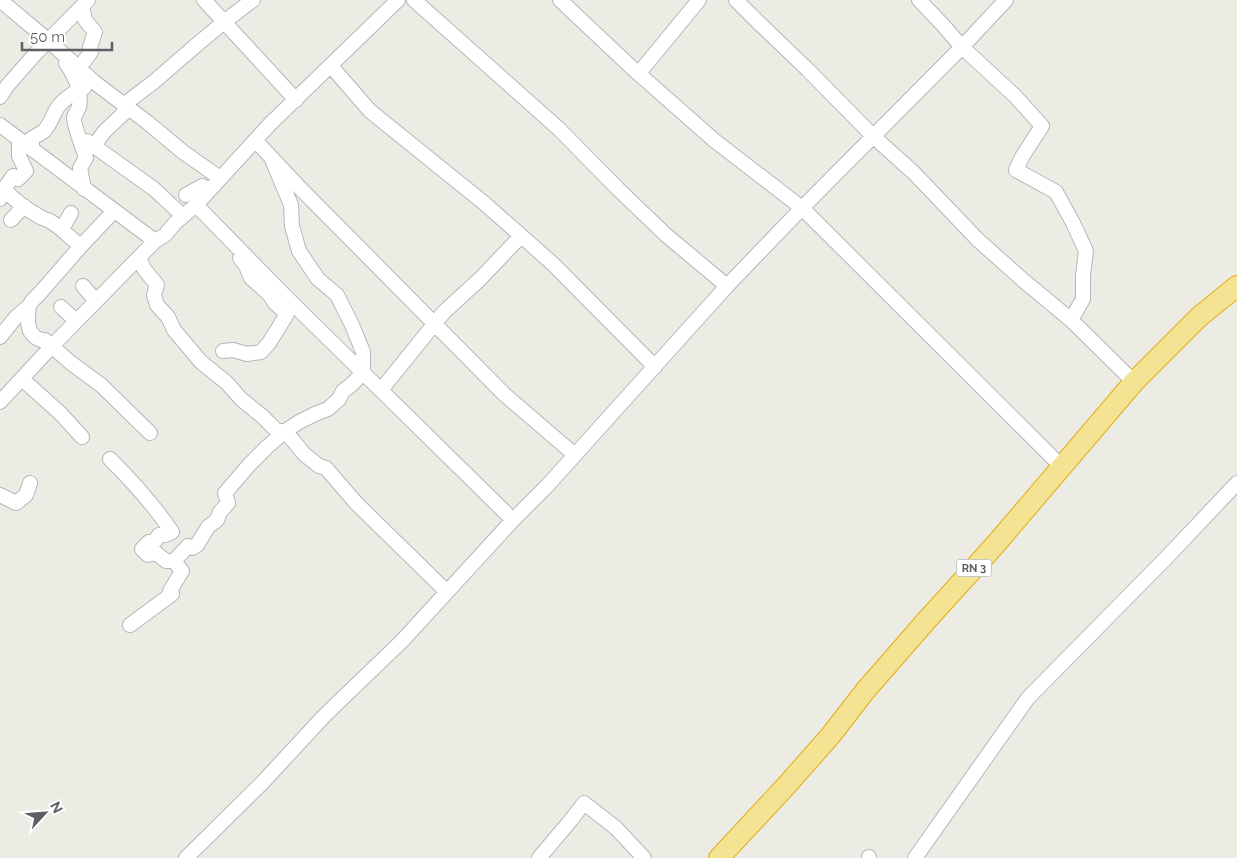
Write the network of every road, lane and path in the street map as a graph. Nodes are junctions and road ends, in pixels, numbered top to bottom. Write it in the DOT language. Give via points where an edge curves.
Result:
graph roads {
  1 [pos="0,0"];
  2 [pos="204,0"];
  3 [pos="253,0"];
  4 [pos="398,0"];
  5 [pos="414,0"];
  6 [pos="560,0"];
  7 [pos="699,0"];
  8 [pos="736,0"];
  9 [pos="919,0"];
  10 [pos="1006,0"];
  11 [pos="85,3"];
  12 [pos="224,21"];
  13 [pos="51,42"];
  14 [pos="962,47"];
  15 [pos="331,66"];
  16 [pos="79,68"];
  17 [pos="639,73"];
  18 [pos="78,90"];
  19 [pos="107,91"];
  20 [pos="0,97"];
  21 [pos="296,100"];
  22 [pos="124,105"];
  23 [pos="0,126"];
  24 [pos="78,134"];
  25 [pos="874,137"];
  26 [pos="12,139"];
  27 [pos="255,140"];
  28 [pos="94,146"];
  29 [pos="33,150"];
  30 [pos="271,157"];
  31 [pos="220,178"];
  32 [pos="84,189"];
  33 [pos="2,194"];
  34 [pos="191,200"];
  35 [pos="802,208"];
  36 [pos="26,211"];
  37 [pos="114,211"];
  38 [pos="71,213"];
  39 [pos="183,216"];
  40 [pos="206,216"];
  41 [pos="11,220"];
  42 [pos="62,229"];
  43 [pos="521,236"];
  44 [pos="155,241"];
  45 [pos="81,246"];
  46 [pos="139,258"];
  47 [pos="83,286"];
  48 [pos="727,286"];
  49 [pos="1237,286"];
  50 [pos="96,301"];
  51 [pos="28,306"];
  52 [pos="61,307"];
  53 [pos="1071,320"];
  54 [pos="76,321"];
  55 [pos="434,325"];
  56 [pos="0,337"];
  57 [pos="52,346"];
  58 [pos="223,351"];
  59 [pos="655,367"];
  60 [pos="363,372"];
  61 [pos="22,379"];
  62 [pos="1134,382"];
  63 [pos="381,390"];
  64 [pos="2,397"];
  65 [pos="284,432"];
  66 [pos="150,433"];
  67 [pos="82,437"];
  68 [pos="575,455"];
  69 [pos="110,459"];
  70 [pos="1062,467"];
  71 [pos="30,483"];
  72 [pos="1237,483"];
  73 [pos="0,495"];
  74 [pos="513,520"];
  75 [pos="174,561"];
  76 [pos="447,592"];
  77 [pos="130,625"];
  78 [pos="186,858"];
  79 [pos="539,858"];
  80 [pos="644,858"];
  81 [pos="719,858"];
  82 [pos="915,858"];
  1 -- 13 [label="street"];
  2 -- 12 [label="street"];
  3 -- 12 [label="street"];
  4 -- 15 [label="street"];
  5 -- 48 [label="street" via="559,129 666,235"];
  6 -- 17 [label="street"];
  7 -- 17 [label="street"];
  8 -- 25 [label="street"];
  9 -- 14 [label="street"];
  10 -- 14 [label="street"];
  11 -- 13 [label="street"];
  11 -- 16 [label="street" via="85,20 95,32 90,52"];
  12 -- 21 [label="street"];
  12 -- 22 [label="street"];
  13 -- 16 [label="street"];
  13 -- 18 [label="street" via="75,77"];
  13 -- 20 [label="street" via="36,52"];
  14 -- 25 [label="street"];
  14 -- 53 [label="street" via="1042,126 1016,170 1056,192 1086,251 1083,299"];
  15 -- 21 [label="street"];
  15 -- 43 [label="street" via="370,111"];
  16 -- 19 [label="street"];
  17 -- 35 [label="street" via="714,141"];
  18 -- 19 [label="street"];
  18 -- 24 [label="street" via="79,107 74,118"];
  18 -- 29 [label="street" via="57,108 45,130 31,139"];
  19 -- 22 [label="street"];
  21 -- 27 [label="street"];
  22 -- 28 [label="street" via="125,112"];
  22 -- 31 [label="street"];
  23 -- 26 [label="street"];
  24 -- 28 [label="street"];
  24 -- 32 [label="street" via="86,158 80,168"];
  25 -- 35 [label="street"];
  25 -- 53 [label="street" via="914,173 978,240"];
  26 -- 29 [label="street"];
  26 -- 33 [label="street" via="26,171 18,179 13,176"];
  27 -- 30 [label="street"];
  27 -- 31 [label="street"];
  28 -- 39 [label="street" via="154,189 165,206"];
  29 -- 32 [label="street"];
  30 -- 55 [label="street"];
  30 -- 60 [label="street" via="291,205 292,226 299,251 318,279 337,295 363,352"];
  31 -- 34 [label="street" via="209,190"];
  32 -- 37 [label="street"];
  33 -- 36 [label="street" via="11,197"];
  34 -- 39 [label="street"];
  34 -- 40 [label="street"];
  35 -- 48 [label="street"];
  35 -- 70 [label="street"];
  36 -- 41 [label="street"];
  36 -- 42 [label="street"];
  37 -- 44 [label="street"];
  37 -- 45 [label="street"];
  38 -- 42 [label="street"];
  39 -- 44 [label="street"];
  40 -- 58 [label="street" via="209,226 236,253 251,278 288,314 261,352"];
  40 -- 60 [label="street"];
  42 -- 45 [label="street"];
  43 -- 55 [label="street"];
  43 -- 59 [label="street"];
  44 -- 46 [label="street"];
  45 -- 51 [label="street"];
  46 -- 50 [label="street"];
  46 -- 65 [label="street" via="157,285 154,294 157,305 174,330 201,362 276,430"];
  47 -- 50 [label="street"];
  48 -- 59 [label="street"];
  49 -- 62 [label="highway, RN 3" via="1199,317"];
  50 -- 54 [label="street"];
  51 -- 56 [label="street"];
  51 -- 57 [label="street" via="30,331"];
  52 -- 54 [label="street"];
  53 -- 62 [label="street"];
  54 -- 57 [label="street"];
  55 -- 63 [label="street"];
  55 -- 68 [label="street" via="505,395"];
  57 -- 61 [label="street"];
  57 -- 66 [label="street" via="101,385"];
  59 -- 68 [label="street"];
  60 -- 63 [label="street"];
  60 -- 65 [label="street" via="328,409"];
  61 -- 64 [label="street"];
  61 -- 67 [label="street"];
  62 -- 70 [label="highway, RN 3"];
  63 -- 74 [label="street"];
  65 -- 75 [label="street" via="225,493 228,503 197,545 188,546"];
  65 -- 76 [label="street" via="304,454 326,468 356,503"];
  68 -- 74 [label="street"];
  69 -- 75 [label="street" via="158,511 172,532 159,535 142,549 148,555 156,554 166,561"];
  70 -- 81 [label="highway, RN 3" via="877,677 799,772"];
  71 -- 73 [label="street" via="26,495 16,503"];
  72 -- 82 [label="street" via="1028,698"];
  74 -- 76 [label="street"];
  75 -- 77 [label="street" via="182,572 170,591 172,594"];
  76 -- 78 [label="street"];
  79 -- 80 [label="street" via="584,803 616,828"];
}
